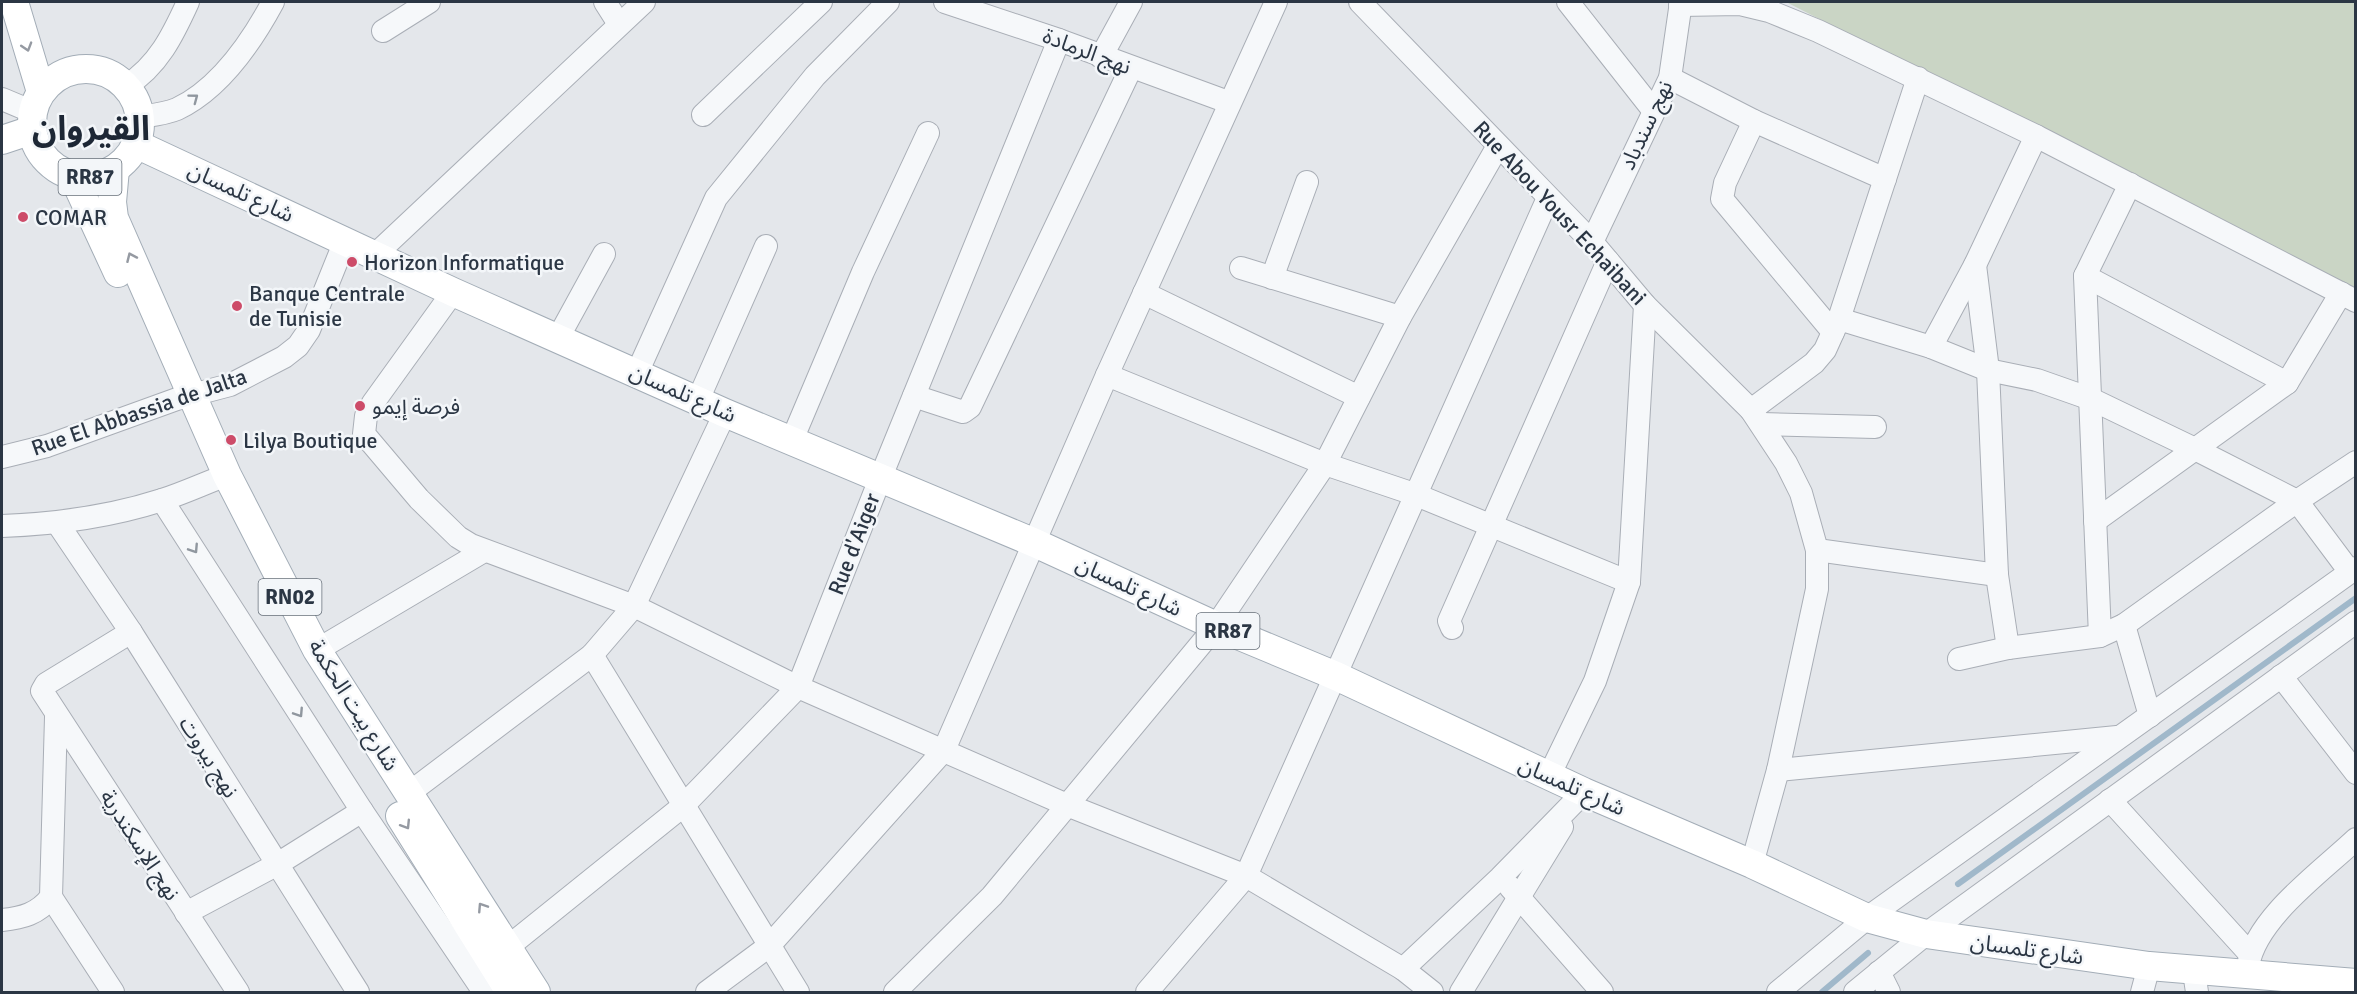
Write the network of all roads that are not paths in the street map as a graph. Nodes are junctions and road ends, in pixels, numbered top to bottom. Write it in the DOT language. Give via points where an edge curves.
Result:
graph roads {
  1 [pos="14,2"];
  2 [pos="188,2"];
  3 [pos="273,2"];
  4 [pos="429,2"];
  5 [pos="605,2"];
  6 [pos="644,2"];
  7 [pos="821,2"];
  8 [pos="888,2"];
  9 [pos="945,2"];
  10 [pos="1131,2"];
  11 [pos="1276,2"];
  12 [pos="1360,2"];
  13 [pos="1568,2"];
  14 [pos="1680,3"];
  15 [pos="619,24"];
  16 [pos="383,31"];
  17 [pos="1059,40"];
  18 [pos="1101,57"];
  19 [pos="1131,68"];
  20 [pos="1670,78"];
  21 [pos="1918,78"];
  22 [pos="126,86"];
  23 [pos="2,99"];
  24 [pos="1228,102"];
  25 [pos="1653,110"];
  26 [pos="35,111"];
  27 [pos="703,115"];
  28 [pos="1754,121"];
  29 [pos="138,130"];
  30 [pos="928,133"];
  31 [pos="2036,136"];
  32 [pos="2,140"];
  33 [pos="1498,146"];
  34 [pos="115,170"];
  35 [pos="73,176"];
  36 [pos="1885,179"];
  37 [pos="1307,182"];
  38 [pos="2130,184"];
  39 [pos="1548,198"];
  40 [pos="345,241"];
  41 [pos="1592,242"];
  42 [pos="766,246"];
  43 [pos="376,254"];
  44 [pos="604,254"];
  45 [pos="1608,261"];
  46 [pos="1976,265"];
  47 [pos="1241,268"];
  48 [pos="2085,276"];
  49 [pos="1272,278"];
  50 [pos="453,292"];
  51 [pos="1144,293"];
  52 [pos="2348,297"];
  53 [pos="1645,305"];
  54 [pos="1400,317"];
  55 [pos="1836,325"];
  56 [pos="558,338"];
  57 [pos="1931,347"];
  58 [pos="1988,370"];
  59 [pos="637,373"];
  60 [pos="1107,375"];
  61 [pos="2287,383"];
  62 [pos="914,396"];
  63 [pos="1359,397"];
  64 [pos="185,398"];
  65 [pos="2091,399"];
  66 [pos="698,400"];
  67 [pos="725,413"];
  68 [pos="1756,417"];
  69 [pos="1875,427"];
  70 [pos="792,440"];
  71 [pos="2195,449"];
  72 [pos="2,457"];
  73 [pos="2355,462"];
  74 [pos="1325,464"];
  75 [pos="220,478"];
  76 [pos="880,479"];
  77 [pos="1414,494"];
  78 [pos="162,500"];
  79 [pos="2297,501"];
  80 [pos="2096,521"];
  81 [pos="58,524"];
  82 [pos="2,526"];
  83 [pos="1490,527"];
  84 [pos="1035,543"];
  85 [pos="1817,550"];
  86 [pos="484,551"];
  87 [pos="2353,570"];
  88 [pos="1997,575"];
  89 [pos="1629,582"];
  90 [pos="634,606"];
  91 [pos="2355,622"];
  92 [pos="2124,625"];
  93 [pos="1216,626"];
  94 [pos="1452,628"];
  95 [pos="131,632"];
  96 [pos="2100,636"];
  97 [pos="2008,648"];
  98 [pos="317,650"];
  99 [pos="592,655"];
  100 [pos="1959,658"];
  101 [pos="1336,676"];
  102 [pos="2281,676"];
  103 [pos="798,687"];
  104 [pos="2150,716"];
  105 [pos="56,717"];
  106 [pos="2119,736"];
  107 [pos="944,750"];
  108 [pos="1778,770"];
  109 [pos="2355,773"];
  110 [pos="1549,776"];
  111 [pos="1584,792"];
  112 [pos="409,794"];
  113 [pos="2110,800"];
  114 [pos="1067,805"];
  115 [pos="683,806"];
  116 [pos="362,811"];
  117 [pos="2355,839"];
  118 [pos="1752,864"];
  119 [pos="276,865"];
  120 [pos="1246,876"];
  121 [pos="1500,878"];
  122 [pos="1519,896"];
  123 [pos="51,897"];
  124 [pos="186,914"];
  125 [pos="1867,918"];
  126 [pos="2,920"];
  127 [pos="1926,934"];
  128 [pos="769,946"];
  129 [pos="508,947"];
  130 [pos="2248,965"];
  131 [pos="1403,969"];
  132 [pos="1879,972"];
  133 [pos="2146,979"];
  134 [pos="2195,982"];
  135 [pos="2355,983"];
  136 [pos="113,993"];
  137 [pos="238,993"];
  138 [pos="358,993"];
  139 [pos="484,993"];
  140 [pos="510,993"];
  141 [pos="536,993"];
  142 [pos="707,993"];
  143 [pos="798,993"];
  144 [pos="895,993"];
  145 [pos="1147,993"];
  146 [pos="1432,993"];
  147 [pos="1461,993"];
  148 [pos="1602,993"];
  149 [pos="1778,993"];
  150 [pos="1855,993"];
  151 [pos="1889,993"];
  1 -- 26 [label="main road, one-way"];
  2 -- 22 [label="street" via="157,59 141,77"];
  29 -- 3 [label="street, one-way" via="194,99 242,51"];
  4 -- 16 [label="street"];
  5 -- 15 [label="street"];
  6 -- 15 [label="street"];
  7 -- 27 [label="street"];
  8 -- 59 [label="street" via="815,76 716,198"];
  9 -- 17 [label="street, نهج الرمادة"];
  10 -- 18 [label="street"];
  11 -- 24 [label="street"];
  12 -- 33 [label="street, Rue Abou Yousr Echaibani"];
  13 -- 25 [label="street"];
  14 -- 20 [label="street, نهج سندباد"];
  14 -- 21 [label="street" via="1740,4 1769,11"];
  15 -- 43 [label="street"];
  17 -- 18 [label="street, نهج الرمادة"];
  17 -- 62 [label="street, Rue d'Aiger"];
  18 -- 19 [label="street, نهج الرمادة"];
  19 -- 24 [label="street, نهج الرمادة"];
  19 -- 62 [label="street" via="970,407 963,412 953,411"];
  20 -- 25 [label="street, نهج سندباد"];
  20 -- 28 [label="street"];
  21 -- 31 [label="street"];
  21 -- 36 [label="street"];
  22 -- 26 [label="main road" via="98,70 66,73 52,81"];
  22 -- 29 [label="main road" via="135,100"];
  23 -- 26 [label="street"];
  24 -- 51 [label="street"];
  25 -- 41 [label="street, نهج سندباد"];
  26 -- 32 [label="main road"];
  26 -- 35 [label="main road, RR87" via="36,146 45,160"];
  28 -- 36 [label="street"];
  28 -- 55 [label="street" via="1725,183 1722,199"];
  29 -- 34 [label="main road, RR87" via="128,158"];
  29 -- 40 [label="main road, شارع تلمسان / RR87"];
  30 -- 70 [label="street" via="862,272"];
  31 -- 38 [label="street"];
  31 -- 46 [label="street"];
  33 -- 39 [label="street, Rue Abou Yousr Echaibani"];
  33 -- 54 [label="street"];
  34 -- 35 [label="main road, RR87" via="88,178"];
  64 -- 34 [label="main road, شارع بيت الحكمة / RN02, one-way" via="114,218"];
  35 -- 64 [label="main road, شارع بيت الحكمة / RN02"];
  36 -- 55 [label="street"];
  37 -- 49 [label="street"];
  38 -- 48 [label="street"];
  38 -- 52 [label="street"];
  39 -- 41 [label="street, Rue Abou Yousr Echaibani"];
  39 -- 77 [label="street"];
  40 -- 43 [label="main road, شارع تلمسان / RR87"];
  40 -- 64 [label="street, Rue El Abbassia de Jalta" via="309,330 298,346 261,371"];
  41 -- 45 [label="street, Rue Abou Yousr Echaibani"];
  42 -- 66 [label="street"];
  43 -- 50 [label="main road, شارع تلمسان / RR87"];
  44 -- 56 [label="street"];
  45 -- 53 [label="street, Rue Abou Yousr Echaibani"];
  45 -- 83 [label="street"];
  46 -- 57 [label="street"];
  46 -- 58 [label="street"];
  47 -- 49 [label="street"];
  48 -- 61 [label="street"];
  48 -- 65 [label="street"];
  49 -- 54 [label="street"];
  50 -- 56 [label="main road, شارع تلمسان / RR87"];
  50 -- 86 [label="street" via="373,403 366,416 364,434 458,537"];
  51 -- 60 [label="street"];
  51 -- 63 [label="street"];
  52 -- 61 [label="street"];
  53 -- 68 [label="street, Rue Abou Yousr Echaibani"];
  53 -- 89 [label="street"];
  54 -- 63 [label="street"];
  55 -- 57 [label="street"];
  55 -- 68 [label="street" via="1825,350 1814,363"];
  56 -- 59 [label="main road, شارع تلمسان / RR87"];
  57 -- 58 [label="street"];
  58 -- 65 [label="street" via="2037,380"];
  58 -- 88 [label="street"];
  59 -- 66 [label="main road, شارع تلمسان / RR87"];
  60 -- 74 [label="street"];
  60 -- 84 [label="street"];
  61 -- 71 [label="street"];
  62 -- 76 [label="street, Rue d'Aiger"];
  63 -- 74 [label="street"];
  64 -- 72 [label="street, Rue El Abbassia de Jalta" via="47,446"];
  64 -- 75 [label="main road, شارع بيت الحكمة / RN02"];
  65 -- 71 [label="street"];
  65 -- 80 [label="street"];
  66 -- 67 [label="main road, شارع تلمسان / RR87"];
  67 -- 70 [label="main road, شارع تلمسان / RR87"];
  67 -- 90 [label="street"];
  68 -- 69 [label="street"];
  68 -- 85 [label="street, Rue Abou Yousr Echaibani" via="1801,493"];
  70 -- 76 [label="main road, شارع تلمسان / RR87"];
  71 -- 79 [label="street"];
  71 -- 80 [label="street"];
  73 -- 79 [label="street"];
  74 -- 77 [label="street"];
  74 -- 93 [label="street"];
  75 -- 78 [label="street"];
  75 -- 98 [label="main road, شارع بيت الحكمة / RN02"];
  75 -- 140 [label="main road, شارع بيت الحكمة / RN02, one-way" via="302,656"];
  76 -- 84 [label="main road, شارع تلمسان / RR87"];
  76 -- 103 [label="street, Rue d'Aiger"];
  77 -- 83 [label="street"];
  77 -- 101 [label="street"];
  78 -- 81 [label="street"];
  78 -- 116 [label="street, one-way"];
  79 -- 87 [label="street"];
  79 -- 92 [label="street"];
  80 -- 96 [label="street"];
  81 -- 82 [label="street"];
  81 -- 95 [label="street, نهج بيروت"];
  83 -- 89 [label="street"];
  83 -- 94 [label="street" via="1449,621"];
  84 -- 93 [label="main road, شارع تلمسان / RR87"];
  84 -- 107 [label="street"];
  85 -- 88 [label="street"];
  85 -- 108 [label="street, Rue Abou Yousr Echaibani" via="1817,589"];
  86 -- 90 [label="street"];
  86 -- 98 [label="street"];
  87 -- 104 [label="street"];
  88 -- 97 [label="street"];
  89 -- 110 [label="street" via="1595,681"];
  90 -- 99 [label="street"];
  90 -- 103 [label="street"];
  91 -- 102 [label="street"];
  92 -- 96 [label="street"];
  92 -- 104 [label="street"];
  93 -- 101 [label="main road, شارع تلمسان / RR87"];
  93 -- 114 [label="street"];
  95 -- 105 [label="street, نهج الإسكندرية" via="46,684 42,691"];
  95 -- 119 [label="street, نهج بيروت"];
  96 -- 97 [label="street"];
  97 -- 100 [label="street"];
  98 -- 112 [label="main road, شارع بيت الحكمة / RN02"];
  99 -- 112 [label="street"];
  99 -- 115 [label="street"];
  101 -- 110 [label="main road, شارع تلمسان / RR87"];
  101 -- 120 [label="street"];
  102 -- 109 [label="street"];
  102 -- 113 [label="street"];
  103 -- 107 [label="street"];
  103 -- 115 [label="street, Rue d'Aiger"];
  104 -- 106 [label="street"];
  105 -- 123 [label="street"];
  105 -- 124 [label="street, نهج الإسكندرية"];
  106 -- 108 [label="street"];
  106 -- 125 [label="street"];
  107 -- 114 [label="street"];
  107 -- 128 [label="street"];
  108 -- 118 [label="street, Rue Abou Yousr Echaibani"];
  110 -- 111 [label="main road, شارع تلمسان / RR87"];
  111 -- 118 [label="main road, شارع تلمسان / RR87"];
  111 -- 121 [label="street"];
  111 -- 122 [label="street"];
  129 -- 112 [label="main road, شارع بيت الحكمة / RN02, one-way"];
  113 -- 127 [label="street"];
  113 -- 130 [label="street"];
  114 -- 120 [label="street"];
  114 -- 144 [label="street" via="992,896"];
  115 -- 128 [label="street"];
  115 -- 129 [label="street, Rue d'Aiger"];
  116 -- 119 [label="street"];
  116 -- 139 [label="street"];
  117 -- 130 [label="street" via="2280,910 2263,931"];
  118 -- 125 [label="main road, شارع تلمسان / RR87"];
  119 -- 124 [label="street"];
  119 -- 138 [label="street, نهج بيروت"];
  120 -- 131 [label="street"];
  120 -- 145 [label="street"];
  121 -- 122 [label="street"];
  121 -- 131 [label="street"];
  122 -- 147 [label="street"];
  122 -- 148 [label="street"];
  123 -- 126 [label="street" via="33,913"];
  123 -- 136 [label="street"];
  124 -- 137 [label="street, نهج الإسكندرية"];
  125 -- 127 [label="main road, شارع تلمسان / RR87"];
  125 -- 149 [label="street"];
  127 -- 132 [label="street"];
  127 -- 133 [label="main road, شارع تلمسان / RR87"];
  128 -- 142 [label="street"];
  128 -- 143 [label="street"];
  129 -- 141 [label="main road, شارع بيت الحكمة / RN02"];
  130 -- 134 [label="main road, شارع تلمسان / RR87"];
  130 -- 135 [label="main road, شارع تلمسان / RR87"];
  131 -- 146 [label="street"];
  132 -- 150 [label="street"];
  132 -- 151 [label="street"];
  133 -- 134 [label="main road, شارع تلمسان / RR87"];
}
